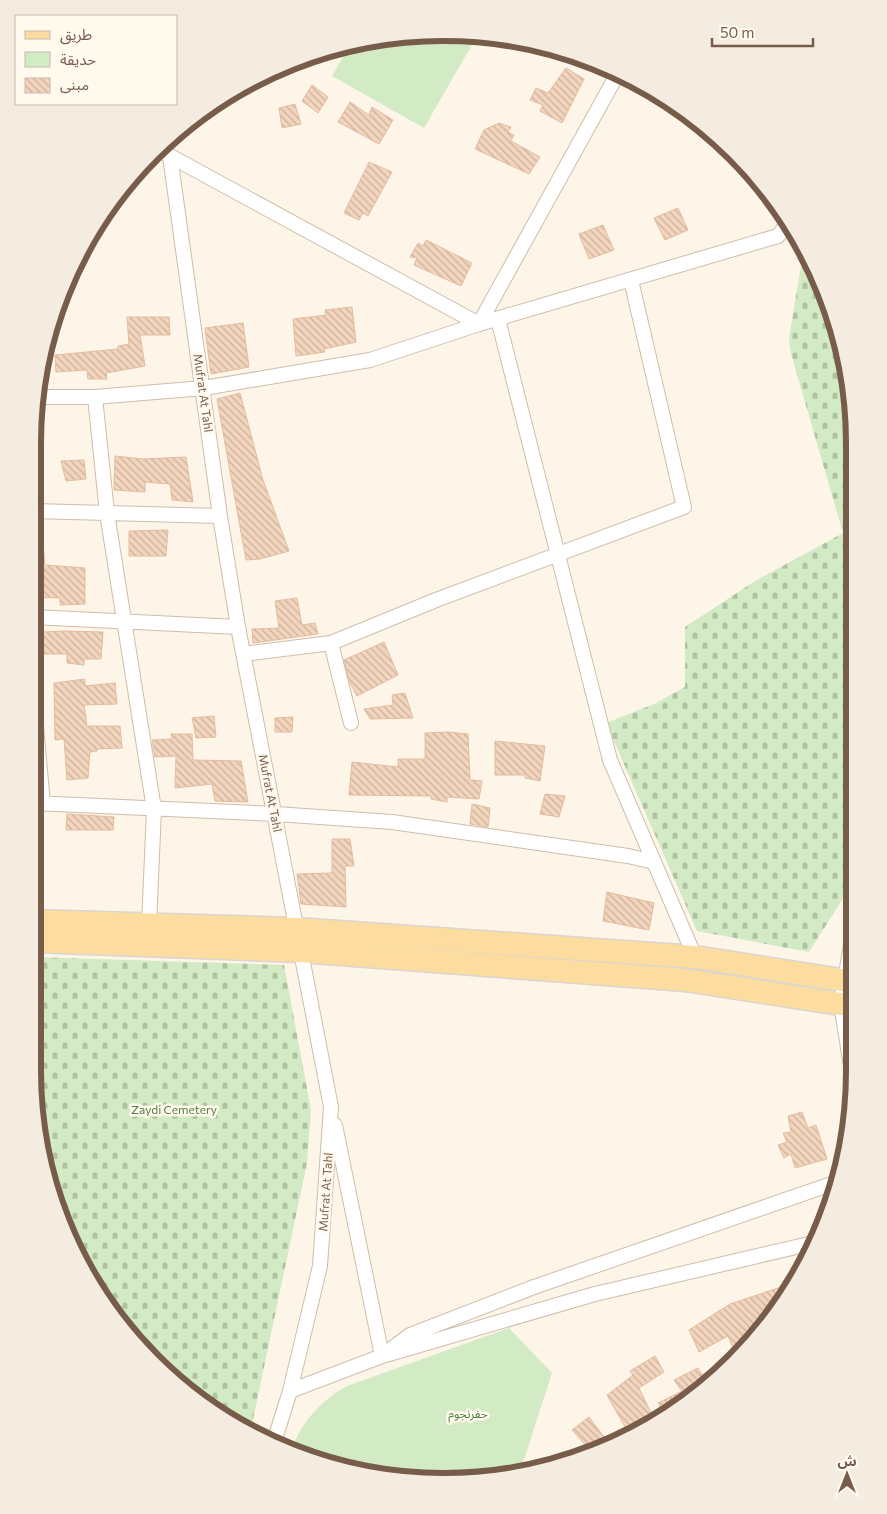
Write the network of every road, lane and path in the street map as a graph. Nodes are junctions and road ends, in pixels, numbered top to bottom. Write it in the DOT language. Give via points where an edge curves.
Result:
graph roads {
  1 [pos="614,80"];
  2 [pos="166,153"];
  3 [pos="164,154"];
  4 [pos="784,229"];
  5 [pos="631,280"];
  6 [pos="498,318"];
  7 [pos="479,324"];
  8 [pos="204,388"];
  9 [pos="44,397"];
  10 [pos="96,397"];
  11 [pos="41,511"];
  12 [pos="107,513"];
  13 [pos="220,516"];
  14 [pos="557,554"];
  15 [pos="41,616"];
  16 [pos="125,621"];
  17 [pos="238,627"];
  18 [pos="331,643"];
  19 [pos="243,654"];
  20 [pos="351,723"];
  21 [pos="41,804"];
  22 [pos="154,809"];
  23 [pos="276,814"];
  24 [pos="654,862"];
  25 [pos="41,921"];
  26 [pos="149,925"];
  27 [pos="298,940"];
  28 [pos="41,941"];
  29 [pos="695,957"];
  30 [pos="846,981"];
  31 [pos="846,1005"];
  32 [pos="331,1107"];
  33 [pos="829,1185"];
  34 [pos="805,1245"];
  35 [pos="382,1356"];
  36 [pos="290,1391"];
  37 [pos="276,1436"];
  1 -- 7 [label="street"];
  2 -- 7 [label="street"];
  3 -- 8 [label="street, Mufrat At Tahl"];
  4 -- 5 [label="street" via="778,236"];
  5 -- 6 [label="street"];
  5 -- 14 [label="street" via="684,507"];
  6 -- 7 [label="street"];
  6 -- 14 [label="street"];
  7 -- 8 [label="street" via="370,360"];
  8 -- 10 [label="street"];
  8 -- 13 [label="street, Mufrat At Tahl"];
  9 -- 10 [label="street"];
  10 -- 12 [label="street"];
  11 -- 12 [label="street"];
  12 -- 13 [label="street"];
  12 -- 16 [label="street"];
  13 -- 17 [label="street, Mufrat At Tahl"];
  14 -- 18 [label="street"];
  14 -- 24 [label="street" via="610,760"];
  15 -- 16 [label="street"];
  16 -- 17 [label="street"];
  16 -- 22 [label="street"];
  17 -- 19 [label="street, Mufrat At Tahl"];
  18 -- 19 [label="street"];
  18 -- 20 [label="street"];
  19 -- 23 [label="street, Mufrat At Tahl"];
  21 -- 22 [label="street"];
  22 -- 23 [label="street"];
  22 -- 26 [label="street"];
  23 -- 24 [label="street" via="392,822"];
  23 -- 27 [label="street, Mufrat At Tahl"];
  24 -- 29 [label="street"];
  25 -- 26 [label="main road"];
  26 -- 27 [label="main road"];
  27 -- 28 [label="main road"];
  27 -- 29 [label="main road"];
  27 -- 31 [label="main road" via="685,980"];
  27 -- 32 [label="street, Mufrat At Tahl"];
  29 -- 30 [label="main road"];
  32 -- 35 [label="street"];
  32 -- 36 [label="street, Mufrat At Tahl" via="320,1266"];
  33 -- 35 [label="street" via="534,1287 410,1335"];
  34 -- 35 [label="street" via="595,1294"];
  35 -- 36 [label="street"];
  36 -- 37 [label="street, Mufrat At Tahl"];
}
